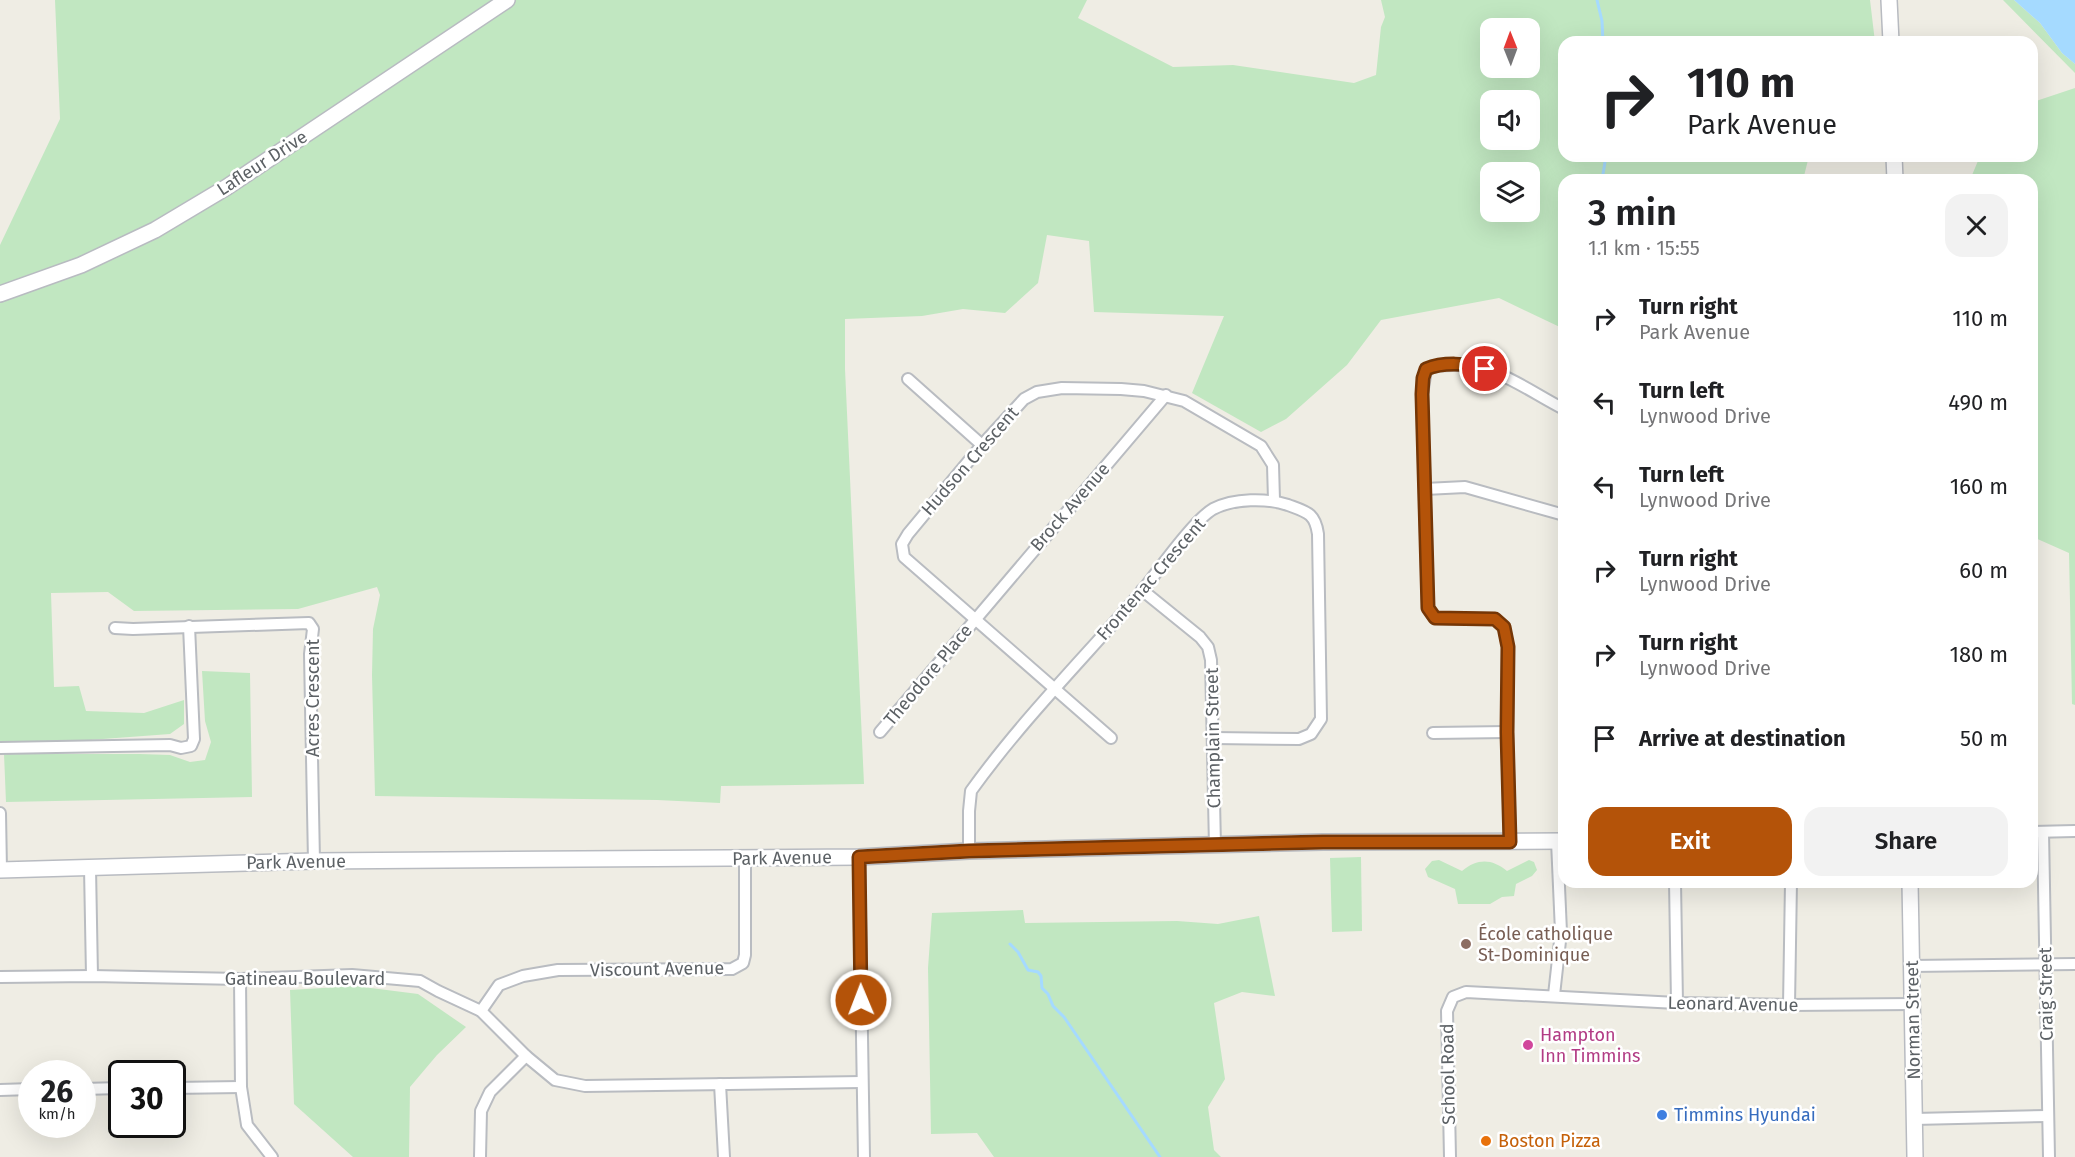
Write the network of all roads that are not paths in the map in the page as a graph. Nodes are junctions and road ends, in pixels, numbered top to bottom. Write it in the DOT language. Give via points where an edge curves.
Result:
graph roads {
  1 [pos="507,0"];
  2 [pos="1889,0"];
  3 [pos="1891,36"];
  4 [pos="0,294"];
  5 [pos="908,380"];
  6 [pos="1166,395"];
  7 [pos="1558,406"];
  8 [pos="982,445"];
  9 [pos="1425,489"];
  10 [pos="1274,500"];
  11 [pos="1558,513"];
  12 [pos="1142,590"];
  13 [pos="975,618"];
  14 [pos="189,626"];
  15 [pos="115,628"];
  16 [pos="1055,688"];
  17 [pos="880,732"];
  18 [pos="1507,732"];
  19 [pos="1433,733"];
  20 [pos="1112,738"];
  21 [pos="1213,738"];
  22 [pos="0,748"];
  23 [pos="0,813"];
  24 [pos="2075,831"];
  25 [pos="2038,832"];
  26 [pos="1558,841"];
  27 [pos="1510,842"];
  28 [pos="1215,846"];
  29 [pos="969,851"];
  30 [pos="859,857"];
  31 [pos="745,859"];
  32 [pos="314,861"];
  33 [pos="90,868"];
  34 [pos="1,870"];
  35 [pos="1561,888"];
  36 [pos="1675,888"];
  37 [pos="1791,888"];
  38 [pos="1910,888"];
  39 [pos="2046,963"];
  40 [pos="2075,964"];
  41 [pos="1911,966"];
  42 [pos="92,976"];
  43 [pos="0,977"];
  44 [pos="240,979"];
  45 [pos="1554,995"];
  46 [pos="1677,1003"];
  47 [pos="1912,1004"];
  48 [pos="1789,1005"];
  49 [pos="481,1011"];
  50 [pos="526,1056"];
  51 [pos="862,1082"];
  52 [pos="720,1084"];
  53 [pos="241,1087"];
  54 [pos="186,1088"];
  55 [pos="18,1089"];
  56 [pos="0,1090"];
  57 [pos="2048,1116"];
  58 [pos="1914,1119"];
  59 [pos="272,1157"];
  60 [pos="480,1157"];
  61 [pos="724,1157"];
  62 [pos="864,1157"];
  63 [pos="1450,1157"];
  64 [pos="1915,1157"];
  65 [pos="2049,1157"];
  1 -- 4 [label="street, Lafleur Drive" via="227,187 154,230 81,265"];
  2 -- 3 [label="street"];
  5 -- 8 [label="street"];
  6 -- 8 [label="street, Hudson Crescent" via="1121,389 1062,388 1037,392 1024,399"];
  6 -- 10 [label="street, Hudson Crescent" via="1184,401 1261,446 1273,465"];
  6 -- 13 [label="street, Brock Avenue"];
  7 -- 9 [label="street" via="1498,373 1471,364 1426,369 1422,394"];
  8 -- 13 [label="street, Hudson Crescent" via="902,544 904,557"];
  9 -- 11 [label="street" via="1465,487"];
  9 -- 18 [label="street" via="1428,608 1435,618 1495,619 1504,627 1508,647"];
  10 -- 12 [label="street, Frontenac Crescent" via="1229,503 1213,509"];
  10 -- 21 [label="street, Frontenac Crescent" via="1305,511 1316,520 1321,719 1311,734 1299,739"];
  12 -- 16 [label="street, Frontenac Crescent"];
  12 -- 21 [label="street, Champlain Street" via="1208,647"];
  13 -- 16 [label="street, Hudson Crescent"];
  13 -- 17 [label="street, Theodore Place"];
  14 -- 15 [label="street, Acres Crescent"];
  14 -- 22 [label="street" via="194,740 191,746"];
  14 -- 32 [label="street, Acres Crescent" via="309,623 313,629 310,654"];
  16 -- 20 [label="street, Hudson Crescent"];
  16 -- 29 [label="street, Frontenac Crescent" via="971,791"];
  18 -- 19 [label="street"];
  18 -- 27 [label="street"];
  21 -- 28 [label="street, Champlain Street"];
  23 -- 34 [label="street"];
  24 -- 25 [label="street"];
  25 -- 39 [label="street, Craig Street"];
  26 -- 27 [label="street, Park Avenue"];
  27 -- 28 [label="street, Park Avenue"];
  28 -- 29 [label="street, Park Avenue"];
  29 -- 30 [label="street, Park Avenue"];
  30 -- 31 [label="street, Park Avenue"];
  30 -- 51 [label="street"];
  31 -- 32 [label="street, Park Avenue"];
  31 -- 49 [label="street, Viscount Avenue" via="743,963 732,969 558,970 523,976 499,985"];
  32 -- 33 [label="street, Park Avenue"];
  33 -- 34 [label="street, Park Avenue"];
  33 -- 42 [label="street"];
  35 -- 45 [label="street"];
  36 -- 46 [label="street"];
  37 -- 48 [label="street"];
  38 -- 41 [label="street, Norman Street"];
  39 -- 40 [label="street"];
  39 -- 41 [label="street"];
  39 -- 57 [label="street, Craig Street"];
  41 -- 47 [label="street, Norman Street"];
  42 -- 43 [label="street, Gatineau Boulevard"];
  42 -- 44 [label="street, Gatineau Boulevard"];
  44 -- 49 [label="street, Gatineau Boulevard" via="352,975 420,981"];
  44 -- 53 [label="street"];
  45 -- 46 [label="street, Leonard Avenue"];
  45 -- 63 [label="street, School Road" via="1466,992 1454,997 1447,1011"];
  46 -- 48 [label="street, Leonard Avenue"];
  47 -- 48 [label="street, Leonard Avenue"];
  47 -- 58 [label="street, Norman Street"];
  49 -- 50 [label="street, Gatineau Boulevard"];
  50 -- 52 [label="street, Gatineau Boulevard" via="555,1080 585,1086"];
  50 -- 60 [label="street" via="490,1092 481,1111"];
  51 -- 52 [label="street, Gatineau Boulevard"];
  51 -- 62 [label="street"];
  52 -- 61 [label="street"];
  53 -- 54 [label="street"];
  53 -- 59 [label="street" via="247,1125"];
  55 -- 56 [label="street"];
  57 -- 58 [label="street"];
  57 -- 65 [label="street, Craig Street"];
  58 -- 64 [label="street, Norman Street"];
}
